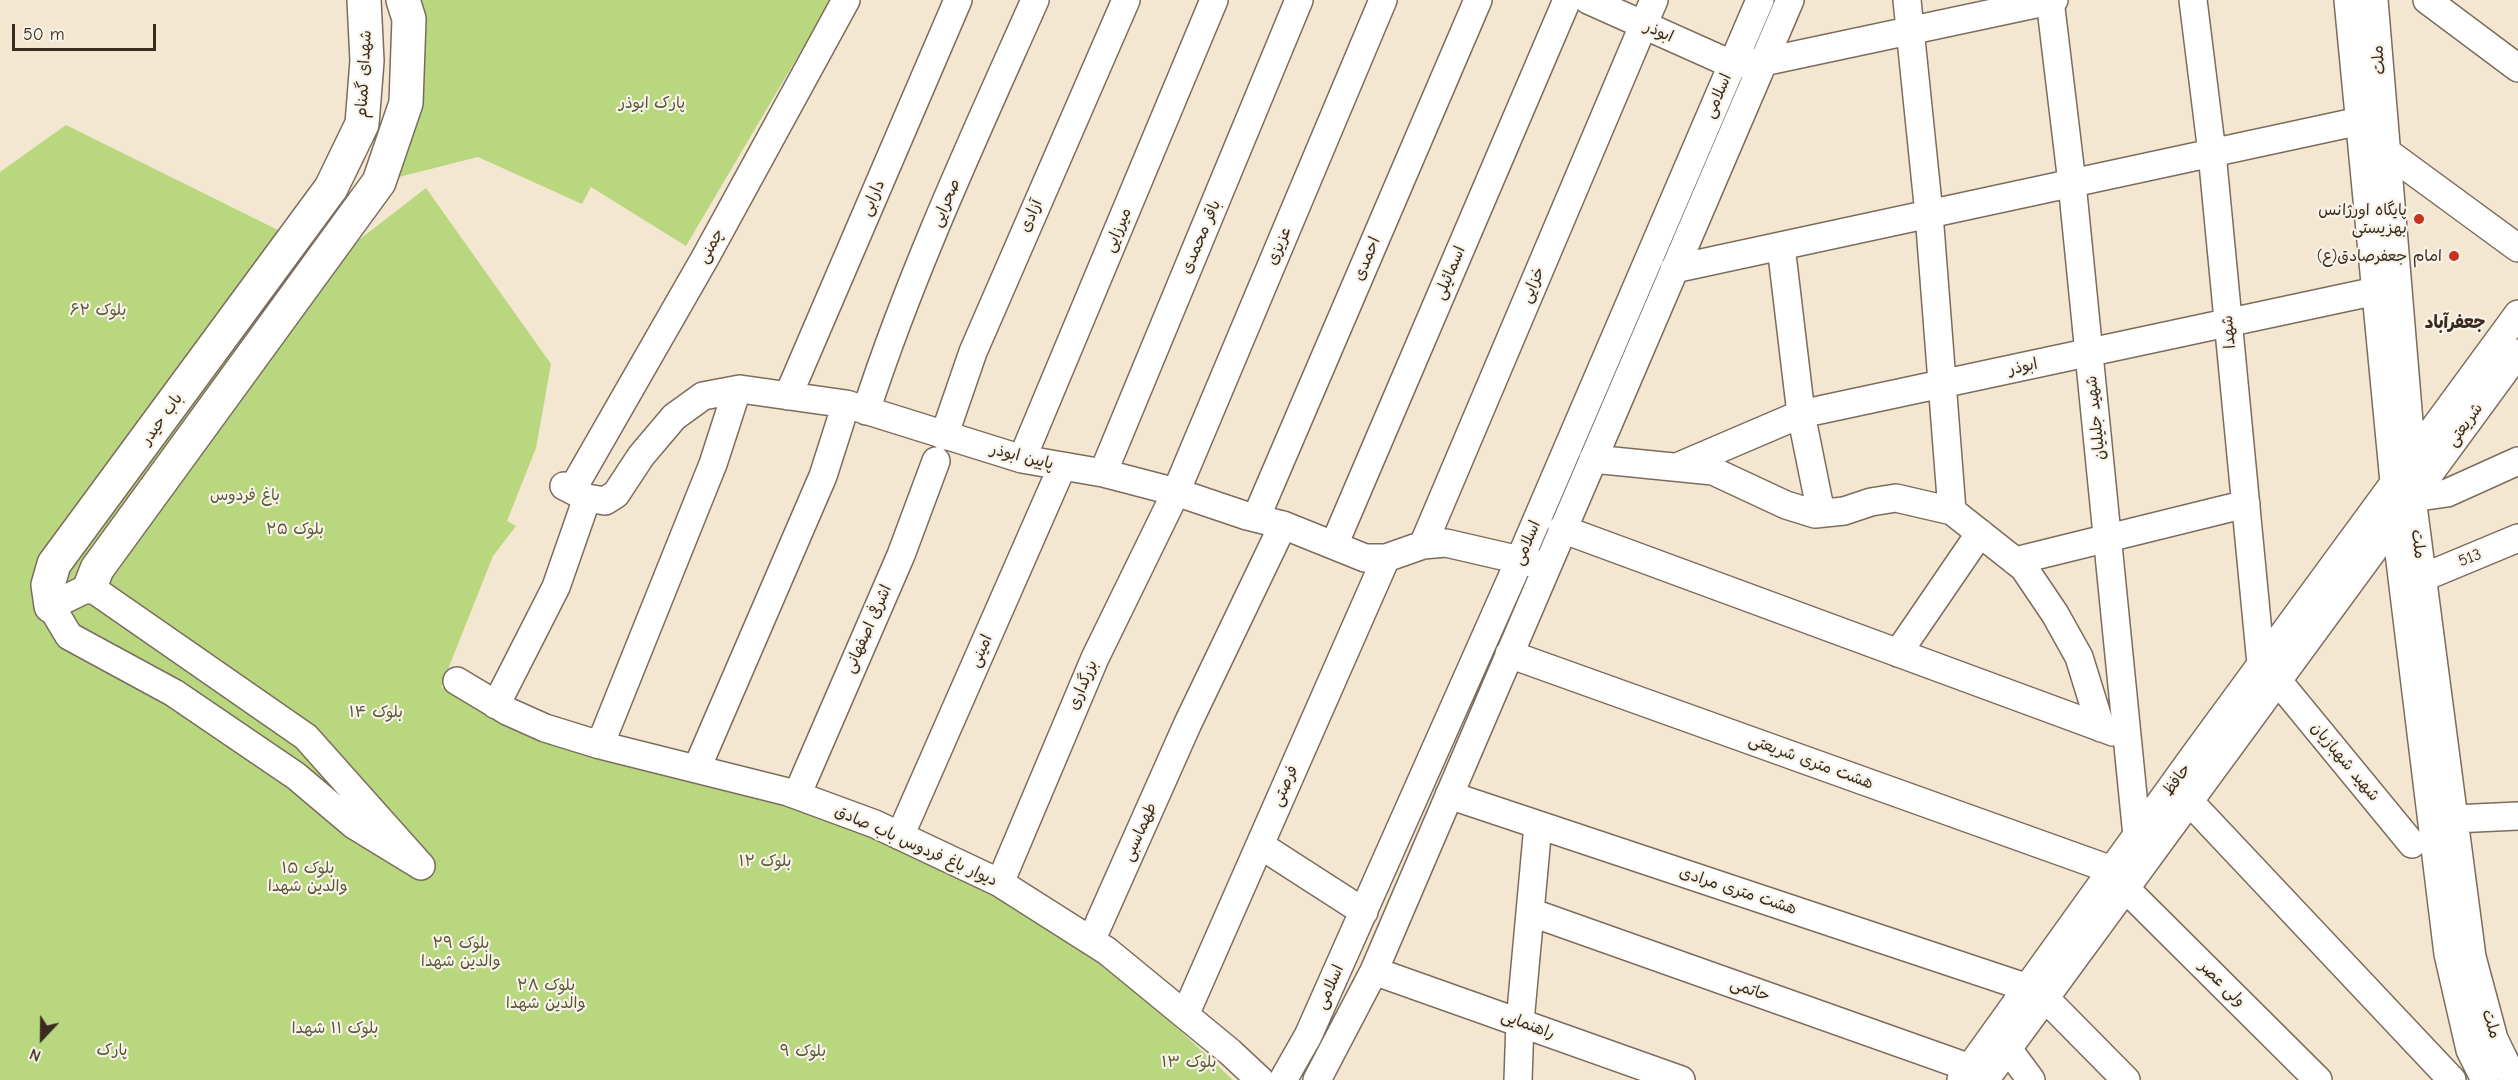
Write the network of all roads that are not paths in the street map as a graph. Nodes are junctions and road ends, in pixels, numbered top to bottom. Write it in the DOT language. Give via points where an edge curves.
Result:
graph roads {
  1 [pos="364,0"];
  2 [pos="403,0"];
  3 [pos="846,0"];
  4 [pos="958,0"];
  5 [pos="1035,0"];
  6 [pos="1126,0"];
  7 [pos="1214,0"];
  8 [pos="1299,0"];
  9 [pos="1383,0"];
  10 [pos="1478,0"];
  11 [pos="1567,0"];
  12 [pos="1588,0"];
  13 [pos="1654,0"];
  14 [pos="1760,0"];
  15 [pos="1790,0"];
  16 [pos="1907,0"];
  17 [pos="2051,0"];
  18 [pos="2193,0"];
  19 [pos="2348,0"];
  20 [pos="2374,0"];
  21 [pos="2427,0"];
  22 [pos="1643,25"];
  23 [pos="1910,31"];
  24 [pos="1763,62"];
  25 [pos="1731,64"];
  26 [pos="2518,68"];
  27 [pos="2360,121"];
  28 [pos="2386,152"];
  29 [pos="2212,153"];
  30 [pos="2072,183"];
  31 [pos="1929,214"];
  32 [pos="296,239"];
  33 [pos="1781,246"];
  34 [pos="2518,249"];
  35 [pos="323,258"];
  36 [pos="1674,269"];
  37 [pos="2376,291"];
  38 [pos="2518,314"];
  39 [pos="2228,323"];
  40 [pos="2089,353"];
  41 [pos="2518,353"];
  42 [pos="1942,384"];
  43 [pos="737,390"];
  44 [pos="788,396"];
  45 [pos="856,407"];
  46 [pos="1801,414"];
  47 [pos="940,448"];
  48 [pos="2412,458"];
  49 [pos="1022,459"];
  50 [pos="1593,459"];
  51 [pos="2518,461"];
  52 [pos="1062,467"];
  53 [pos="1677,467"];
  54 [pos="1103,473"];
  55 [pos="2403,490"];
  56 [pos="574,491"];
  57 [pos="1176,492"];
  58 [pos="2246,504"];
  59 [pos="1952,511"];
  60 [pos="1821,513"];
  61 [pos="1256,518"];
  62 [pos="2395,520"];
  63 [pos="1283,525"];
  64 [pos="1562,529"];
  65 [pos="1980,533"];
  66 [pos="2107,537"];
  67 [pos="2518,538"];
  68 [pos="1334,545"];
  69 [pos="1423,545"];
  70 [pos="1386,558"];
  71 [pos="1520,559"];
  72 [pos="2015,561"];
  73 [pos="1546,567"];
  74 [pos="2412,580"];
  75 [pos="90,587"];
  76 [pos="51,606"];
  77 [pos="1898,653"];
  78 [pos="1509,654"];
  79 [pos="2269,672"];
  80 [pos="457,681"];
  81 [pos="496,705"];
  82 [pos="2101,728"];
  83 [pos="2127,737"];
  84 [pos="600,745"];
  85 [pos="697,768"];
  86 [pos="797,795"];
  87 [pos="1449,795"];
  88 [pos="2189,801"];
  89 [pos="2518,816"];
  90 [pos="2454,819"];
  91 [pos="1538,825"];
  92 [pos="900,836"];
  93 [pos="2137,836"];
  94 [pos="2412,844"];
  95 [pos="1260,845"];
  96 [pos="2119,879"];
  97 [pos="1000,883"];
  98 [pos="1364,912"];
  99 [pos="1530,912"];
  100 [pos="1091,941"];
  101 [pos="1374,971"];
  102 [pos="2036,993"];
  103 [pos="1185,1015"];
  104 [pos="1520,1022"];
  105 [pos="2008,1049"];
  106 [pos="1972,1076"];
  107 [pos="1260,1080"];
  108 [pos="1283,1080"];
  109 [pos="1317,1080"];
  110 [pos="1518,1080"];
  111 [pos="1681,1080"];
  112 [pos="2031,1080"];
  113 [pos="2126,1080"];
  114 [pos="2318,1080"];
  115 [pos="2452,1080"];
  116 [pos="2485,1080"];
  117 [pos="2514,1080"];
  1 -- 32 [label="main road, شهدای گمنام" via="367,61 362,124 331,188"];
  2 -- 35 [label="main road" via="409,19 406,103 379,182"];
  3 -- 56 [label="street, چمنی"];
  4 -- 44 [label="street, دارابی"];
  5 -- 45 [label="street, صحرایی" via="887,346"];
  6 -- 47 [label="street, آزادی" via="973,352"];
  7 -- 49 [label="street, میرزایی"];
  8 -- 54 [label="street, باقر محمدی"];
  9 -- 57 [label="street, عزیزی"];
  10 -- 61 [label="street, احمدی"];
  11 -- 68 [label="street, اسمائیلی"];
  12 -- 22 [label="street, ابوذر"];
  13 -- 22 [label="street, خزایی"];
  14 -- 25 [label="street, اسلامی"];
  15 -- 24 [label="street, اسلامی"];
  16 -- 23 [label="street"];
  17 -- 23 [label="street"];
  17 -- 30 [label="street, شهید جلیلیان"];
  18 -- 29 [label="street, شهدا"];
  19 -- 27 [label="street, ملت"];
  20 -- 28 [label="street, ملت"];
  21 -- 26 [label="street"];
  22 -- 25 [label="street, ابوذر"];
  22 -- 69 [label="street, خزایی"];
  23 -- 24 [label="street"];
  23 -- 31 [label="street"];
  24 -- 25 [label="street"];
  24 -- 36 [label="street, اسلامی"];
  25 -- 71 [label="street, اسلامی"];
  27 -- 29 [label="street"];
  27 -- 37 [label="street, ملت"];
  28 -- 34 [label="street"];
  28 -- 48 [label="street, ملت"];
  29 -- 30 [label="street"];
  29 -- 39 [label="street, شهدا"];
  30 -- 31 [label="street"];
  30 -- 40 [label="street, شهید جلیلیان"];
  31 -- 33 [label="street"];
  31 -- 42 [label="street"];
  32 -- 35 [label="street"];
  32 -- 76 [label="main road, باب حیدر" via="54,564 48,585"];
  33 -- 36 [label="street"];
  33 -- 46 [label="street"];
  35 -- 75 [label="main road" via="97,569"];
  36 -- 50 [label="street, اسلامی"];
  37 -- 39 [label="street, ابوذر"];
  37 -- 55 [label="street, ملت"];
  38 -- 48 [label="street, شریعتی"];
  39 -- 40 [label="street, ابوذر"];
  39 -- 58 [label="street, شهدا"];
  40 -- 42 [label="street, ابوذر"];
  40 -- 66 [label="street, شهید جلیلیان"];
  41 -- 55 [label="street, شریعتی"];
  42 -- 46 [label="street, ابوذر"];
  42 -- 59 [label="street"];
  43 -- 44 [label="street, پایین ابوذر"];
  43 -- 56 [label="street, پایین ابوذر" via="703,396 674,417 616,494 605,501"];
  43 -- 84 [label="street" via="712,464"];
  44 -- 45 [label="street, پایین ابوذر"];
  45 -- 47 [label="street, پایین ابوذر"];
  45 -- 85 [label="street, صحرایی"];
  46 -- 53 [label="street, ابوذر"];
  46 -- 60 [label="street"];
  47 -- 49 [label="street, پایین ابوذر"];
  47 -- 86 [label="street, اشرفی اصفهانی" via="901,555"];
  48 -- 55 [label="street, ملت"];
  49 -- 52 [label="street, پایین ابوذر"];
  50 -- 53 [label="street"];
  50 -- 64 [label="street, اسلامی"];
  51 -- 55 [label="street" via="2447,493"];
  52 -- 54 [label="street, پایین ابوذر"];
  52 -- 92 [label="street, امینی"];
  53 -- 60 [label="street" via="1713,471 1786,505"];
  54 -- 57 [label="street, پایین ابوذر"];
  55 -- 62 [label="street, حافظ"];
  55 -- 74 [label="street, ملت"];
  55 -- 79 [label="street, حافظ"];
  56 -- 81 [label="street, چمنی" via="556,587"];
  57 -- 61 [label="street, پایین ابوذر"];
  57 -- 97 [label="street, بزرگداری" via="1095,658"];
  58 -- 66 [label="street"];
  58 -- 79 [label="street, شهدا"];
  59 -- 60 [label="street" via="1896,498"];
  59 -- 65 [label="street"];
  61 -- 63 [label="street, پایین ابوذر"];
  62 -- 74 [label="street, ملت"];
  62 -- 79 [label="street, حافظ"];
  63 -- 68 [label="street, پایین ابوذر"];
  63 -- 100 [label="street, طهماسبی" via="1188,723"];
  64 -- 73 [label="street, اسلامی"];
  64 -- 77 [label="street"];
  65 -- 72 [label="street"];
  65 -- 77 [label="street"];
  66 -- 72 [label="street"];
  66 -- 83 [label="street, شهید جلیلیان"];
  67 -- 74 [label="street, 513"];
  68 -- 70 [label="street, پایین ابوذر" via="1365,558"];
  69 -- 70 [label="street, پایین ابوذر"];
  69 -- 71 [label="street, پایین ابوذر" via="1446,543"];
  70 -- 95 [label="street, فرصتی"];
  71 -- 73 [label="street, پایین ابوذر"];
  71 -- 98 [label="street, اسلامی"];
  72 -- 82 [label="street" via="2055,614 2079,657"];
  73 -- 78 [label="street, اسلامی"];
  74 -- 90 [label="street, ملت"];
  74 -- 116 [label="street, ملت" via="2448,954 2470,1050"];
  75 -- 76 [label="street"];
  75 -- 76 [label="street" via="306,737 421,866 354,825 296,776 174,693 69,636"];
  77 -- 82 [label="street"];
  78 -- 87 [label="street, اسلامی"];
  78 -- 96 [label="street, هشت متری شریعتی"];
  79 -- 88 [label="street, حافظ"];
  79 -- 93 [label="street, حافظ"];
  79 -- 94 [label="street, شهید شهبازیان"];
  80 -- 81 [label="street, دیوار باغ فردوس باب صادق"];
  81 -- 84 [label="street, دیوار باغ فردوس باب صادق" via="545,728"];
  82 -- 83 [label="street"];
  83 -- 93 [label="street, شهید جلیلیان"];
  84 -- 85 [label="street, دیوار باغ فردوس باب صادق"];
  85 -- 86 [label="street, دیوار باغ فردوس باب صادق"];
  86 -- 92 [label="street, دیوار باغ فردوس باب صادق"];
  87 -- 91 [label="street, هشت متری مرادی"];
  87 -- 101 [label="street, اسلامی"];
  88 -- 96 [label="street, حافظ"];
  88 -- 115 [label="street"];
  89 -- 90 [label="street"];
  90 -- 117 [label="street, ملت" via="2472,957 2494,1039"];
  91 -- 99 [label="street"];
  91 -- 102 [label="street, هشت متری مرادی"];
  92 -- 97 [label="street, دیوار باغ فردوس باب صادق"];
  93 -- 96 [label="street, حافظ"];
  95 -- 98 [label="street"];
  95 -- 103 [label="street, فرصتی"];
  96 -- 102 [label="street, حافظ"];
  96 -- 114 [label="street, ولی عصر"];
  97 -- 100 [label="street, دیوار باغ فردوس باب صادق"];
  98 -- 108 [label="street, اسلامی" via="1308,1036"];
  99 -- 104 [label="street"];
  99 -- 106 [label="street, حاتمی"];
  100 -- 103 [label="street, دیوار باغ فردوس باب صادق"];
  101 -- 104 [label="street, راهنمایی"];
  101 -- 109 [label="street, اسلامی"];
  102 -- 105 [label="street, حافظ"];
  102 -- 106 [label="street, حافظ"];
  102 -- 113 [label="street"];
  103 -- 107 [label="street, دیوار باغ فردوس باب صادق"];
  104 -- 110 [label="street"];
  104 -- 111 [label="street, راهنمایی"];
  105 -- 106 [label="street, حافظ"];
  105 -- 112 [label="street"];
}
